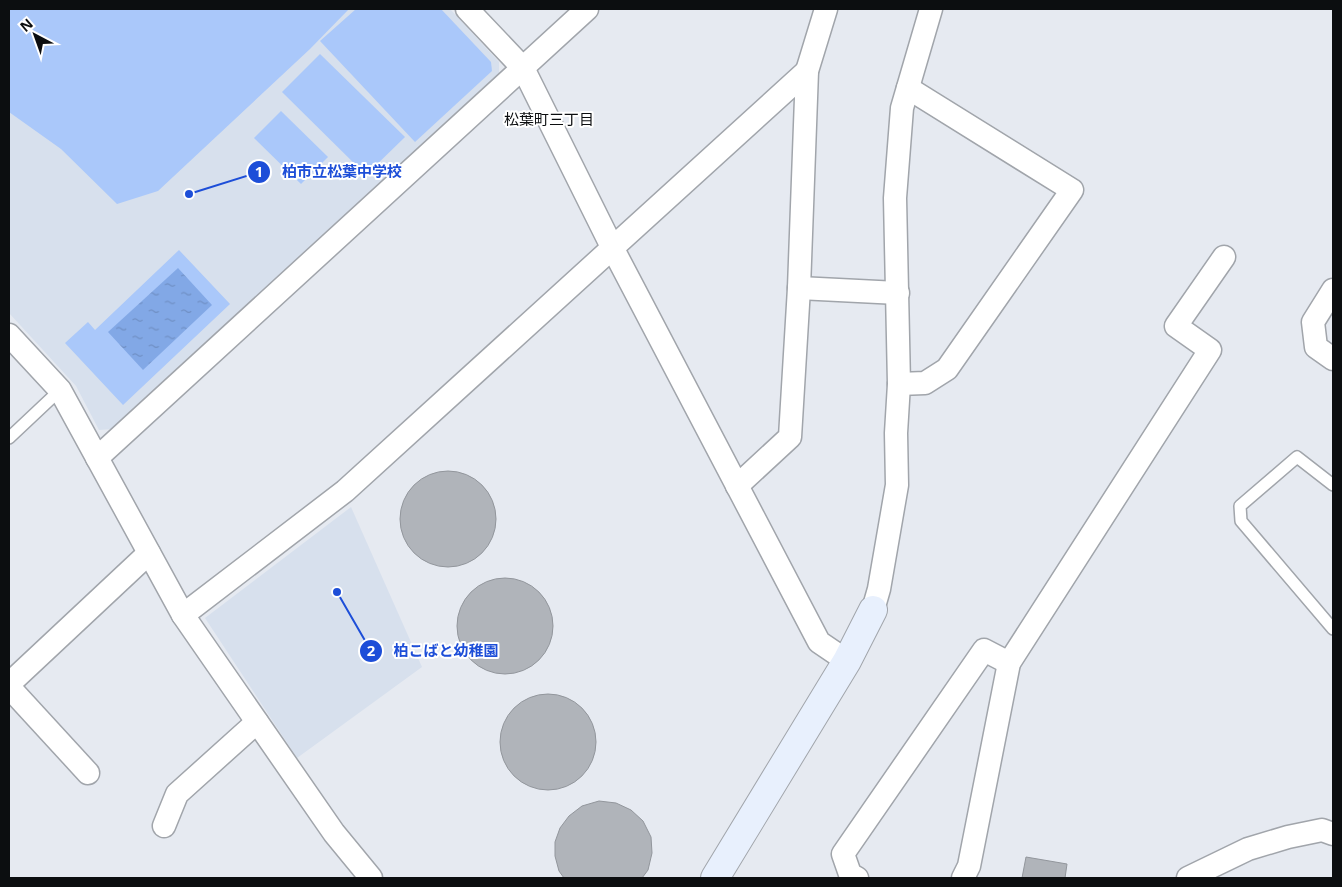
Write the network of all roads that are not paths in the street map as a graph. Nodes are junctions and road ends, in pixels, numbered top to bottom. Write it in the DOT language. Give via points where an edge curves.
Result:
graph roads {
  1 [pos="467,9"];
  2 [pos="587,9"];
  3 [pos="826,9"];
  4 [pos="931,9"];
  5 [pos="523,68"];
  6 [pos="807,71"];
  7 [pos="908,88"];
  8 [pos="613,249"];
  9 [pos="1224,257"];
  10 [pos="799,288"];
  11 [pos="1333,290"];
  12 [pos="898,293"];
  13 [pos="9,335"];
  14 [pos="1333,359"];
  15 [pos="899,384"];
  16 [pos="60,390"];
  17 [pos="9,438"];
  18 [pos="97,458"];
  19 [pos="1333,485"];
  20 [pos="737,486"];
  21 [pos="149,552"];
  22 [pos="873,610"];
  23 [pos="184,615"];
  24 [pos="1333,629"];
  25 [pos="846,661"];
  26 [pos="1010,663"];
  27 [pos="9,686"];
  28 [pos="257,722"];
  29 [pos="88,773"];
  30 [pos="164,826"];
  31 [pos="1333,834"];
  32 [pos="371,878"];
  33 [pos="714,878"];
  34 [pos="857,878"];
  35 [pos="963,878"];
  36 [pos="1188,878"];
  1 -- 5 [label="street"];
  2 -- 5 [label="street"];
  3 -- 6 [label="street"];
  4 -- 7 [label="street"];
  5 -- 8 [label="street"];
  5 -- 18 [label="street"];
  6 -- 8 [label="street"];
  6 -- 10 [label="street"];
  7 -- 12 [label="street" via="902,108 895,198"];
  7 -- 15 [label="street" via="1072,190 947,369 925,382"];
  8 -- 20 [label="street"];
  8 -- 23 [label="street" via="345,491"];
  9 -- 26 [label="street" via="1176,326 1210,350"];
  10 -- 12 [label="street"];
  10 -- 20 [label="street" via="790,437"];
  11 -- 14 [label="street" via="1313,322 1316,347"];
  12 -- 15 [label="street"];
  13 -- 16 [label="street"];
  15 -- 22 [label="street" via="897,485"];
  16 -- 17 [label="lane"];
  16 -- 18 [label="street"];
  18 -- 21 [label="street"];
  19 -- 24 [label="lane" via="1297,457 1240,506 1241,521"];
  20 -- 25 [label="street" via="819,642"];
  21 -- 23 [label="street"];
  21 -- 27 [label="street"];
  22 -- 25 [label="street"];
  23 -- 28 [label="street"];
  25 -- 33 [label="street"];
  26 -- 34 [label="street" via="984,650 843,854 850,874"];
  26 -- 35 [label="street" via="970,866"];
  27 -- 29 [label="street"];
  28 -- 30 [label="street" via="177,794"];
  28 -- 32 [label="street" via="334,833"];
  31 -- 36 [label="street" via="1322,830 1248,849"];
}
